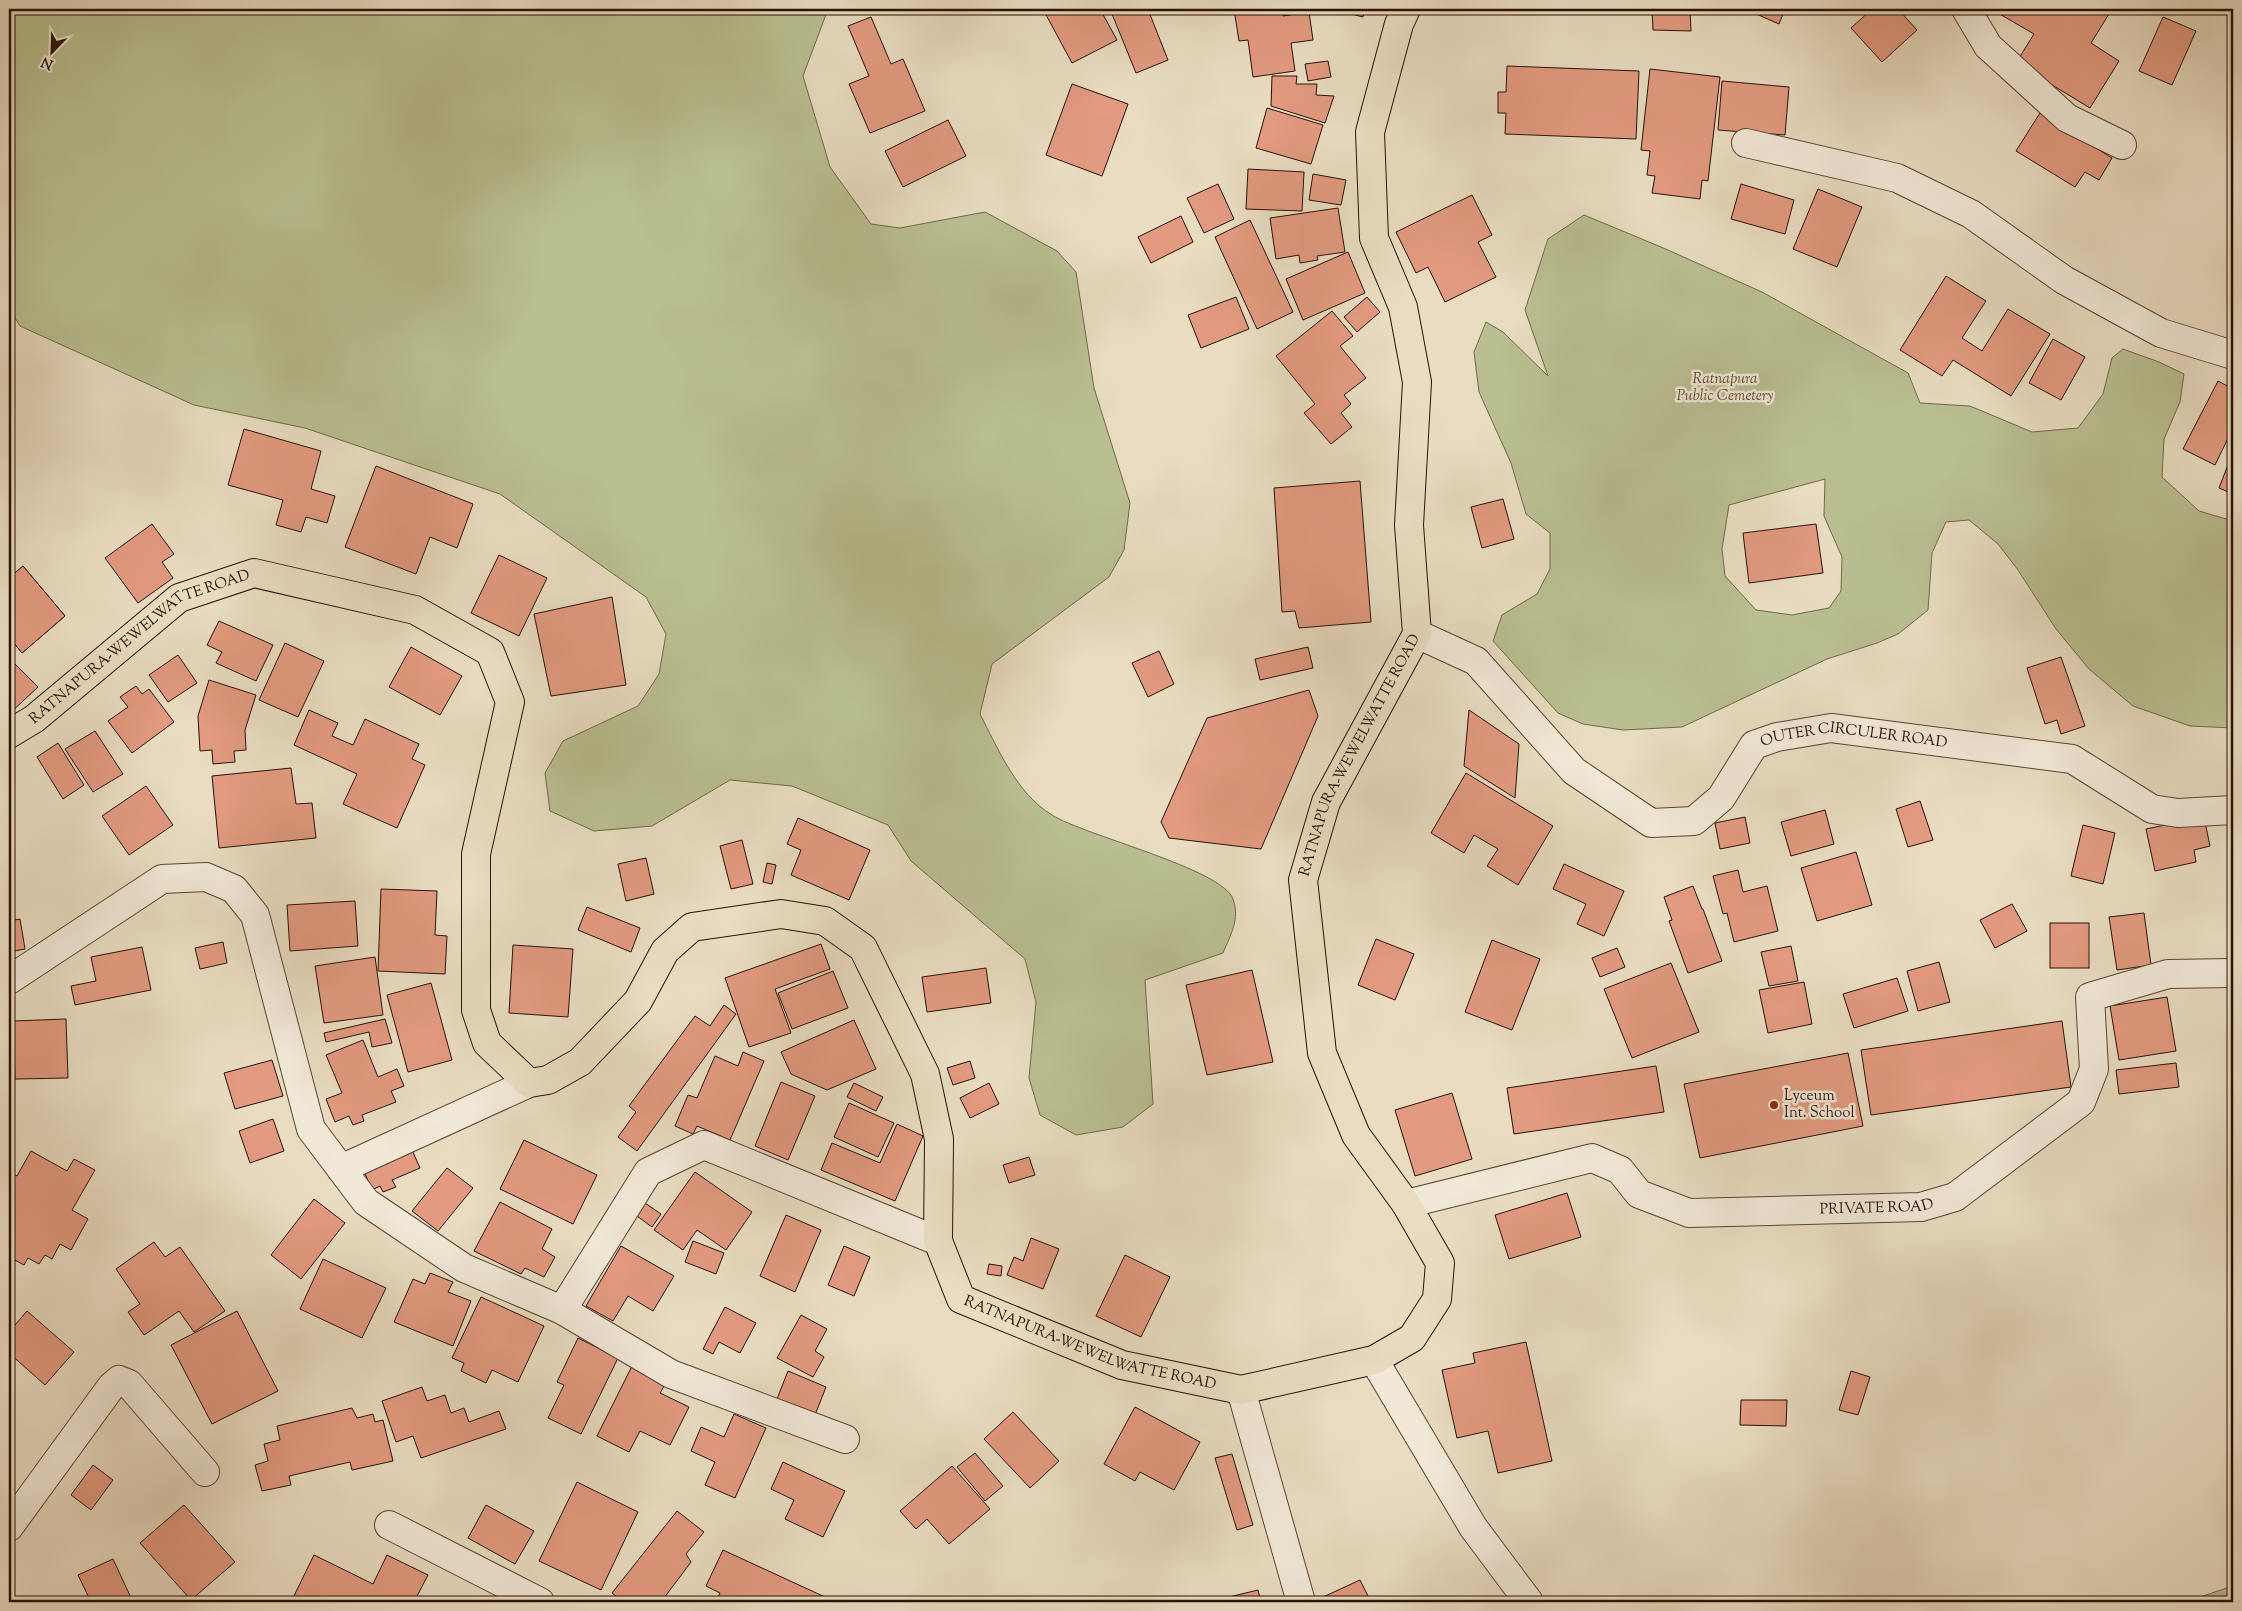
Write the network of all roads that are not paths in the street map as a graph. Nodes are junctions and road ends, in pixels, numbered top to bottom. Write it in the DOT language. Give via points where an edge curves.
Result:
graph roads {
  1 [pos="1406,9"];
  2 [pos="1966,9"];
  3 [pos="1746,143"];
  4 [pos="2122,146"];
  5 [pos="2233,355"];
  6 [pos="1417,634"];
  7 [pos="9,734"];
  8 [pos="2233,810"];
  9 [pos="2233,973"];
  10 [pos="9,980"];
  11 [pos="529,1082"];
  12 [pos="342,1169"];
  13 [pos="1406,1204"];
  14 [pos="938,1241"];
  15 [pos="562,1310"];
  16 [pos="1374,1360"];
  17 [pos="1241,1390"];
  18 [pos="845,1439"];
  19 [pos="205,1472"];
  20 [pos="389,1525"];
  21 [pos="9,1527"];
  22 [pos="540,1602"];
  23 [pos="1301,1602"];
  24 [pos="1529,1602"];
  1 -- 6 [label="main road, RATNAPURA-WEWELWATTE ROAD" via="1370,132 1374,238 1403,307 1417,382 1409,525"];
  2 -- 4 [label="street" via="1988,46 2067,118"];
  3 -- 5 [label="street" via="1897,178 1971,214 2064,280 2161,333"];
  6 -- 8 [label="street, OUTER CIRCULER ROAD" via="1476,661 1574,771 1652,823 1694,820 1721,798 1754,744 1831,728 2072,759 2152,809 2178,813"];
  6 -- 13 [label="main road, RATNAPURA-WEWELWATTE ROAD" via="1326,802 1303,880 1322,1053 1356,1135"];
  7 -- 11 [label="main road, RATNAPURA-WEWELWATTE ROAD" via="34,719 179,598 254,572 415,610 490,652 510,702 476,854 476,1010 487,1043"];
  9 -- 13 [label="street, PRIVATE ROAD" via="2168,974 2090,997 2094,1069 2081,1102 1955,1197 1921,1207 1689,1213 1639,1194 1620,1170 1592,1158"];
  10 -- 12 [label="street" via="162,879 206,877 234,889 255,915 311,1128"];
  11 -- 12 [label="street"];
  11 -- 14 [label="main road, RATNAPURA-WEWELWATTE ROAD" via="548,1080 580,1062 638,1001 666,952 692,927 781,914 825,921 863,948 925,1074 939,1139"];
  12 -- 15 [label="street" via="366,1202 464,1268"];
  13 -- 16 [label="main road, RATNAPURA-WEWELWATTE ROAD" via="1440,1263 1437,1299 1412,1338"];
  14 -- 15 [label="street" via="704,1145 648,1172"];
  14 -- 17 [label="main road, RATNAPURA-WEWELWATTE ROAD" via="961,1299 1122,1365"];
  15 -- 18 [label="street" via="671,1374"];
  16 -- 17 [label="main road, RATNAPURA-WEWELWATTE ROAD"];
  16 -- 24 [label="street" via="1473,1527"];
  17 -- 23 [label="street"];
  19 -- 21 [label="street" via="129,1384 120,1380 111,1387"];
  20 -- 22 [label="street"];
}
